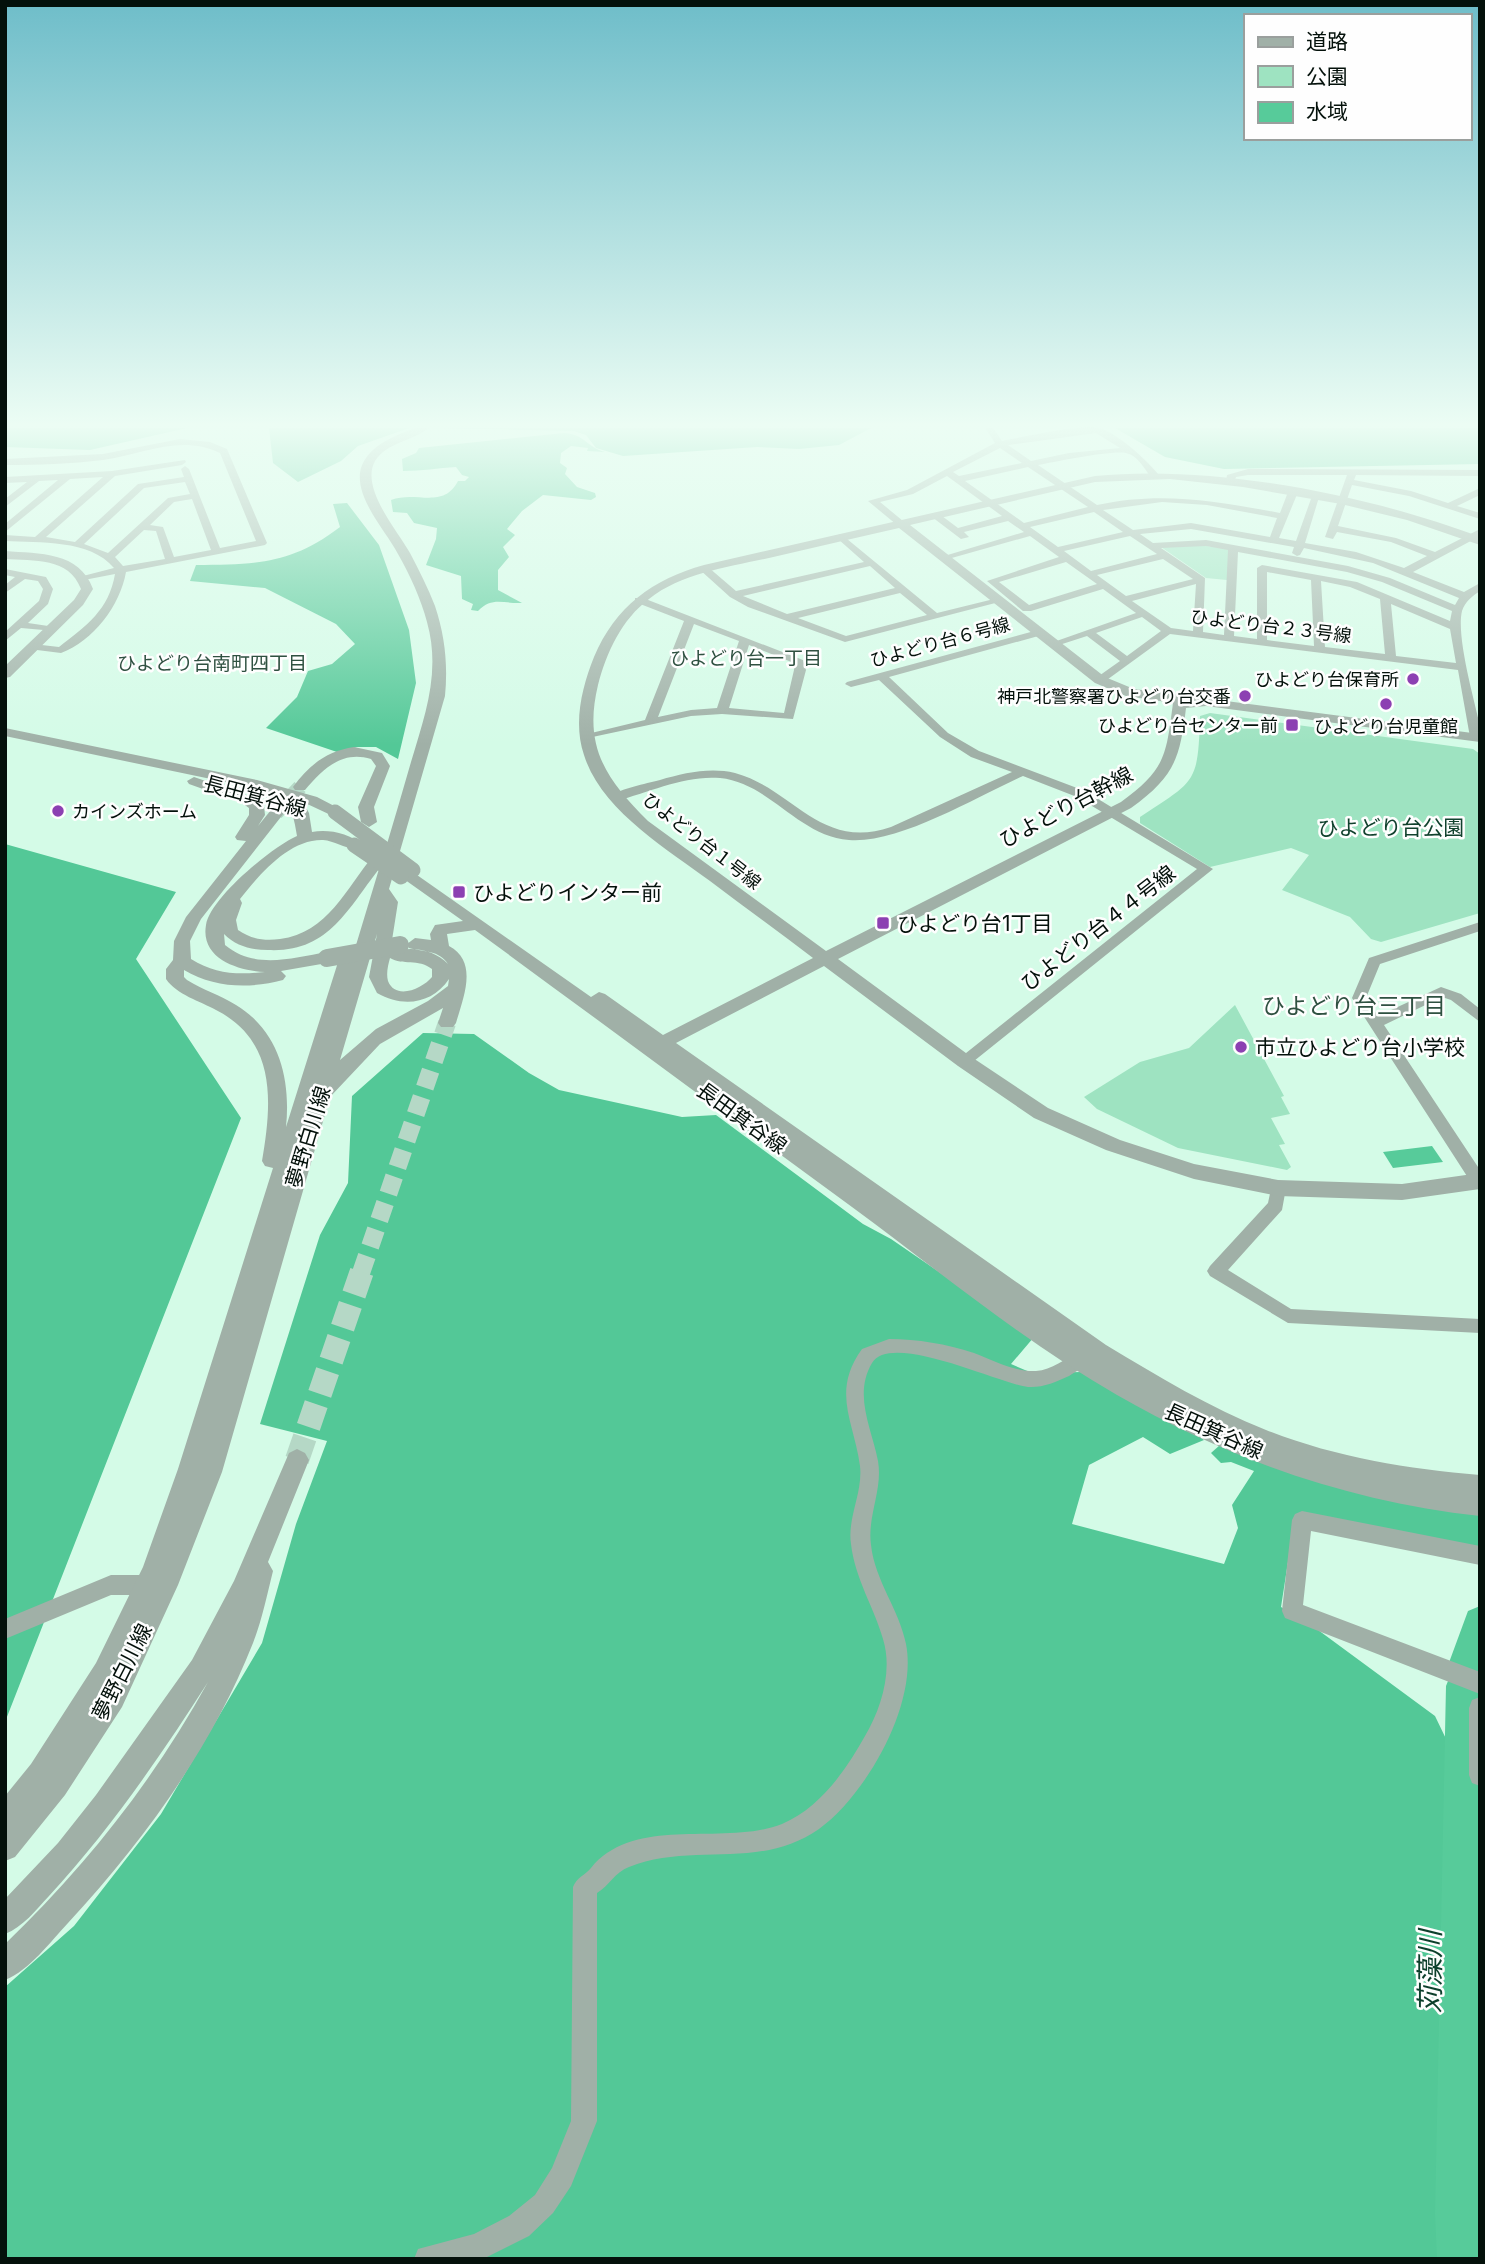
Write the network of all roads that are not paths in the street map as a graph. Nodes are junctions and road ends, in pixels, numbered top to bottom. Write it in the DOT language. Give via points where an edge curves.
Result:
graph roads {
  1 [pos="44,534"];
  2 [pos="89,534"];
  3 [pos="136,534"];
  4 [pos="162,534"];
  5 [pos="210,534"];
  6 [pos="258,534"];
  7 [pos="382,534"];
  8 [pos="392,534"];
  9 [pos="855,534"];
  10 [pos="913,534"];
  11 [pos="960,534"];
  12 [pos="1016,534"];
  13 [pos="1034,534"];
  14 [pos="1125,534"];
  15 [pos="1134,534"];
  16 [pos="1236,534"];
  17 [pos="1276,534"];
  18 [pos="1303,534"];
  19 [pos="1331,534"];
  20 [pos="1361,534"];
  21 [pos="841,537"];
  22 [pos="1477,537"];
  23 [pos="5,538"];
  24 [pos="37,540"];
  25 [pos="1273,540"];
  26 [pos="77,545"];
  27 [pos="1299,545"];
  28 [pos="1153,546"];
  29 [pos="979,548"];
  30 [pos="1233,548"];
  31 [pos="1057,550"];
  32 [pos="1325,550"];
  33 [pos="216,551"];
  34 [pos="5,555"];
  35 [pos="1166,555"];
  36 [pos="1436,556"];
  37 [pos="110,557"];
  38 [pos="1068,558"];
  39 [pos="945,559"];
  40 [pos="1294,559"];
  41 [pos="170,560"];
  42 [pos="871,563"];
  43 [pos="704,569"];
  44 [pos="121,570"];
  45 [pos="5,572"];
  46 [pos="1289,572"];
  47 [pos="1405,572"];
  48 [pos="24,574"];
  49 [pos="1090,574"];
  50 [pos="85,577"];
  51 [pos="1315,578"];
  52 [pos="1202,580"];
  53 [pos="1105,585"];
  54 [pos="1480,586"];
  55 [pos="902,589"];
  56 [pos="5,590"];
  57 [pos="734,595"];
  58 [pos="1464,596"];
  59 [pos="1385,597"];
  60 [pos="639,600"];
  61 [pos="1126,600"];
  62 [pos="998,601"];
  63 [pos="1456,609"];
  64 [pos="1145,614"];
  65 [pos="934,616"];
  66 [pos="785,618"];
  67 [pos="690,620"];
  68 [pos="19,625"];
  69 [pos="1455,627"];
  70 [pos="51,629"];
  71 [pos="1168,631"];
  72 [pos="1088,632"];
  73 [pos="1038,633"];
  74 [pos="1198,634"];
  75 [pos="5,638"];
  76 [pos="1229,638"];
  77 [pos="745,640"];
  78 [pos="1262,642"];
  79 [pos="1053,644"];
  80 [pos="33,647"];
  81 [pos="1320,649"];
  82 [pos="1391,658"];
  83 [pos="1127,661"];
  84 [pos="1463,667"];
  85 [pos="5,674"];
  86 [pos="881,676"];
  87 [pos="1100,680"];
  88 [pos="851,684"];
  89 [pos="1187,702"];
  90 [pos="722,711"];
  91 [pos="651,720"];
  92 [pos="5,734"];
  93 [pos="587,737"];
  94 [pos="1479,740"];
  95 [pos="1023,772"];
  96 [pos="171,773"];
  97 [pos="257,784"];
  98 [pos="300,787"];
  99 [pos="616,797"];
  100 [pos="300,806"];
  101 [pos="276,813"];
  102 [pos="1118,814"];
  103 [pos="331,815"];
  104 [pos="305,839"];
  105 [pos="380,858"];
  106 [pos="259,868"];
  107 [pos="401,877"];
  108 [pos="208,897"];
  109 [pos="469,926"];
  110 [pos="1480,926"];
  111 [pos="441,948"];
  112 [pos="398,951"];
  113 [pos="181,961"];
  114 [pos="830,961"];
  115 [pos="325,963"];
  116 [pos="548,977"];
  117 [pos="459,984"];
  118 [pos="1480,1017"];
  119 [pos="447,1023"];
  120 [pos="1375,1023"];
  121 [pos="661,1051"];
  122 [pos="964,1061"];
  123 [pos="318,1102"];
  124 [pos="1480,1182"];
  125 [pos="1278,1188"];
  126 [pos="255,1257"];
  127 [pos="1480,1326"];
  128 [pos="1080,1360"];
  129 [pos="297,1460"];
  130 [pos="1480,1486"];
  131 [pos="1480,1505"];
  132 [pos="277,1513"];
  133 [pos="1480,1556"];
  134 [pos="148,1586"];
  135 [pos="5,1629"];
  136 [pos="1480,1683"];
  137 [pos="1480,1709"];
  138 [pos="1480,1775"];
  139 [pos="5,1818"];
  140 [pos="5,1847"];
  141 [pos="5,1920"];
  142 [pos="5,1965"];
  143 [pos="428,2259"];
  1 -- 24 [label="street"];
  2 -- 26 [label="street"];
  3 -- 37 [label="street"];
  4 -- 41 [label="street"];
  5 -- 33 [label="street"];
  6 -- 33 [label="street" via="262,543"];
  7 -- 105 [label="street, 夢野白川線" via="423,623 429,679"];
  8 -- 107 [label="street, 夢野白川線" via="424,594 441,652 438,696"];
  9 -- 21 [label="street, ひよどり台１号線"];
  10 -- 39 [label="street"];
  11 -- 29 [label="street"];
  12 -- 29 [label="street"];
  13 -- 31 [label="street, ひよどり台２３号線"];
  14 -- 31 [label="street"];
  15 -- 28 [label="street"];
  16 -- 25 [label="street"];
  17 -- 25 [label="street"];
  18 -- 27 [label="street"];
  19 -- 32 [label="street"];
  20 -- 36 [label="street"];
  21 -- 42 [label="street"];
  21 -- 43 [label="street, ひよどり台１号線"];
  22 -- 36 [label="street"];
  23 -- 24 [label="street"];
  24 -- 26 [label="street"];
  25 -- 27 [label="street"];
  26 -- 37 [label="street"];
  27 -- 32 [label="street"];
  27 -- 40 [label="street"];
  28 -- 30 [label="street" via="1189,542"];
  28 -- 35 [label="street"];
  29 -- 39 [label="street"];
  30 -- 40 [label="street"];
  30 -- 76 [label="street"];
  31 -- 38 [label="street, ひよどり台２３号線"];
  32 -- 47 [label="street"];
  33 -- 41 [label="street"];
  34 -- 50 [label="street" via="62,562"];
  35 -- 49 [label="street"];
  35 -- 52 [label="street"];
  36 -- 47 [label="street"];
  37 -- 44 [label="street"];
  38 -- 49 [label="street, ひよどり台２３号線"];
  38 -- 53 [label="street" via="992,581 1027,609"];
  39 -- 62 [label="street"];
  40 -- 46 [label="street"];
  40 -- 63 [label="street" via="1369,574"];
  41 -- 44 [label="street"];
  42 -- 55 [label="street"];
  42 -- 57 [label="street"];
  43 -- 57 [label="street"];
  43 -- 60 [label="street, ひよどり台１号線" via="667,582"];
  44 -- 50 [label="street"];
  44 -- 80 [label="street" via="120,589 105,614 61,650"];
  45 -- 48 [label="street"];
  46 -- 51 [label="street"];
  46 -- 78 [label="street" via="1262,568"];
  47 -- 58 [label="street"];
  48 -- 56 [label="street"];
  48 -- 68 [label="street" via="42,579 48,589 44,602"];
  49 -- 53 [label="street, ひよどり台２３号線"];
  50 -- 70 [label="street" via="87,589"];
  51 -- 59 [label="street" via="1353,584"];
  51 -- 81 [label="street"];
  52 -- 61 [label="street"];
  52 -- 74 [label="street"];
  53 -- 61 [label="street, ひよどり台２３号線"];
  54 -- 58 [label="street"];
  55 -- 65 [label="street"];
  55 -- 66 [label="street"];
  57 -- 66 [label="street"];
  58 -- 63 [label="street"];
  59 -- 69 [label="street"];
  59 -- 82 [label="street"];
  60 -- 67 [label="street"];
  60 -- 93 [label="street, ひよどり台１号線" via="619,621 600,659 587,699"];
  61 -- 64 [label="street, ひよどり台２３号線"];
  62 -- 65 [label="street"];
  62 -- 73 [label="street"];
  63 -- 69 [label="street"];
  64 -- 71 [label="street, ひよどり台２３号線"];
  64 -- 72 [label="street"];
  65 -- 66 [label="street" via="845,639"];
  67 -- 77 [label="street"];
  67 -- 91 [label="street"];
  68 -- 70 [label="street"];
  68 -- 75 [label="street"];
  69 -- 84 [label="street"];
  70 -- 80 [label="street"];
  71 -- 74 [label="street, ひよどり台２３号線"];
  71 -- 83 [label="street"];
  72 -- 79 [label="street"];
  72 -- 83 [label="street"];
  73 -- 79 [label="street"];
  73 -- 86 [label="street, ひよどり台６号線"];
  74 -- 76 [label="street, ひよどり台２３号線"];
  76 -- 78 [label="street, ひよどり台２３号線"];
  77 -- 90 [label="street"];
  77 -- 90 [label="street" via="799,662 789,717"];
  78 -- 81 [label="street, ひよどり台２３号線"];
  79 -- 87 [label="street"];
  80 -- 85 [label="street"];
  81 -- 82 [label="street, ひよどり台２３号線"];
  82 -- 84 [label="street, ひよどり台２３号線"];
  83 -- 87 [label="street"];
  84 -- 94 [label="street"];
  86 -- 88 [label="street, ひよどり台６号線"];
  86 -- 95 [label="street" via="944,735 975,754"];
  87 -- 89 [label="street" via="1131,693"];
  89 -- 94 [label="street"];
  89 -- 102 [label="street, ひよどり台幹線" via="1185,760 1178,774 1164,791"];
  90 -- 91 [label="street"];
  91 -- 93 [label="street"];
  92 -- 96 [label="street, 長田箕谷線" via="44,747"];
  92 -- 97 [label="street, 長田箕谷線"];
  93 -- 99 [label="street, ひよどり台１号線" via="592,756"];
  95 -- 99 [label="street" via="894,831 869,837 813,827 751,783 732,776 709,774"];
  95 -- 102 [label="street"];
  96 -- 100 [label="street, 長田箕谷線"];
  96 -- 108 [label="street" via="247,800 257,809 251,826 213,875"];
  97 -- 100 [label="street"];
  97 -- 103 [label="street, 長田箕谷線" via="312,800"];
  98 -- 107 [label="street, bridge" via="329,758 362,751 377,756 383,766 366,807 369,822"];
  99 -- 114 [label="street, ひよどり台１号線" via="643,824"];
  100 -- 103 [label="street, 長田箕谷線"];
  100 -- 104 [label="street"];
  101 -- 108 [label="street"];
  102 -- 114 [label="street, ひよどり台幹線"];
  102 -- 122 [label="street, ひよどり台４４号線" via="1206,869"];
  103 -- 107 [label="street, 長田箕谷線"];
  104 -- 106 [label="street" via="281,848"];
  104 -- 107 [label="street, bridge" via="331,837 354,845"];
  105 -- 106 [label="street" via="324,929 302,942 279,947 248,942 228,925 233,904"];
  105 -- 126 [label="street, 夢野白川線"];
  106 -- 115 [label="street" via="216,919 217,947 232,960 259,967"];
  107 -- 109 [label="street"];
  107 -- 112 [label="street" via="390,902 378,976 383,989 396,996 415,996 431,990 442,978 441,967 432,959"];
  107 -- 116 [label="street, 長田箕谷線"];
  107 -- 121 [label="street, 長田箕谷線" via="479,914"];
  107 -- 123 [label="street, 夢野白川線"];
  108 -- 113 [label="street" via="188,928 180,948"];
  109 -- 111 [label="street" via="441,929"];
  109 -- 116 [label="street"];
  110 -- 120 [label="street" via="1374,961 1359,998"];
  111 -- 112 [label="street" via="418,944"];
  111 -- 117 [label="street" via="457,960"];
  112 -- 115 [label="street"];
  113 -- 115 [label="street" via="204,976 226,980 258,979"];
  113 -- 126 [label="street" via="175,979 249,1023 273,1065 279,1124"];
  114 -- 121 [label="street, ひよどり台幹線"];
  114 -- 122 [label="street, ひよどり台１号線"];
  116 -- 121 [label="street, 長田箕谷線"];
  117 -- 119 [label="street"];
  117 -- 123 [label="street" via="443,1000 405,1019 357,1053"];
  118 -- 120 [label="street" via="1441,992"];
  120 -- 124 [label="street"];
  121 -- 128 [label="street, 長田箕谷線"];
  121 -- 130 [label="street, 長田箕谷線" via="1098,1352 1167,1393 1231,1426 1290,1448 1363,1468"];
  122 -- 125 [label="street, ひよどり台１号線" via="1041,1112 1113,1145 1194,1171"];
  123 -- 140 [label="street, 夢野白川線" via="210,1472 166,1585 113,1698 55,1785"];
  124 -- 125 [label="street, ひよどり台１号線" via="1402,1192"];
  125 -- 127 [label="street" via="1276,1205 1216,1271 1288,1316"];
  126 -- 134 [label="street, 夢野白川線" via="190,1469"];
  128 -- 131 [label="street, 長田箕谷線" via="1157,1406 1287,1463 1363,1486"];
  128 -- 143 [label="street" via="1062,1371 1030,1379 968,1358 917,1348 879,1348 866,1356 853,1391 869,1457 870,1480 860,1538 865,1567 895,1645 897,1665 876,1743 831,1801 812,1820 785,1836 751,1845 672,1845 636,1853 608,1866 600,1880 585,1887 584,2121 562,2177 544,2204 519,2226 477,2247"];
  129 -- 132 [label="street"];
  132 -- 141 [label="street" via="222,1632 179,1702 119,1790 59,1866"];
  132 -- 142 [label="street" via="241,1641 163,1783 48,1926"];
  133 -- 136 [label="street" via="1302,1520 1292,1611"];
  134 -- 135 [label="street" via="111,1585"];
  134 -- 139 [label="street, 夢野白川線" via="105,1672 41,1774"];
  137 -- 138 [label="street"];
}
